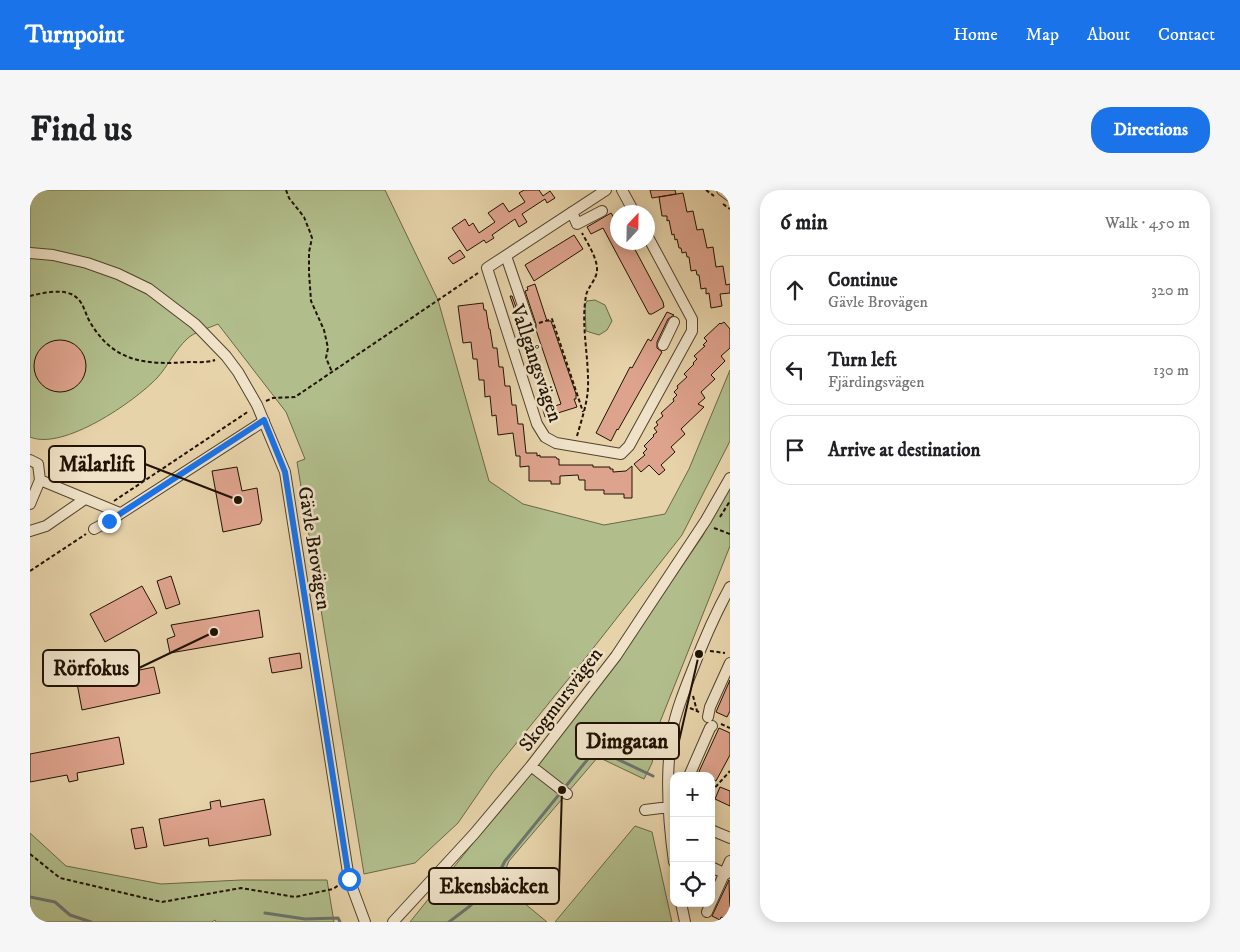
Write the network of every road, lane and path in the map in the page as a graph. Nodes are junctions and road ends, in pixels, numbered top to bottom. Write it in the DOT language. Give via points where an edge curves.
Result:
graph roads {
  1 [pos="286,190"];
  2 [pos="606,190"];
  3 [pos="622,190"];
  4 [pos="722,190"];
  5 [pos="730,196"];
  6 [pos="630,205"];
  7 [pos="602,211"];
  8 [pos="572,212"];
  9 [pos="578,224"];
  10 [pos="655,250"];
  11 [pos="30,253"];
  12 [pos="506,256"];
  13 [pos="30,296"];
  14 [pos="674,322"];
  15 [pos="530,326"];
  16 [pos="668,334"];
  17 [pos="685,344"];
  18 [pos="663,345"];
  19 [pos="226,356"];
  20 [pos="332,372"];
  21 [pos="584,413"];
  22 [pos="264,420"];
  23 [pos="574,447"];
  24 [pos="30,460"];
  25 [pos="730,478"];
  26 [pos="40,480"];
  27 [pos="85,499"];
  28 [pos="30,504"];
  29 [pos="120,513"];
  30 [pos="714,528"];
  31 [pos="94,529"];
  32 [pos="30,531"];
  33 [pos="730,534"];
  34 [pos="730,587"];
  35 [pos="702,647"];
  36 [pos="730,654"];
  37 [pos="730,664"];
  38 [pos="693,691"];
  39 [pos="697,711"];
  40 [pos="532,766"];
  41 [pos="691,772"];
  42 [pos="729,773"];
  43 [pos="715,788"];
  44 [pos="567,794"];
  45 [pos="669,807"];
  46 [pos="645,810"];
  47 [pos="670,818"];
  48 [pos="715,834"];
  49 [pos="730,838"];
  50 [pos="30,854"];
  51 [pos="730,862"];
  52 [pos="715,869"];
  53 [pos="726,874"];
  54 [pos="349,879"];
  55 [pos="682,907"];
  56 [pos="708,912"];
  57 [pos="365,922"];
  58 [pos="393,922"];
  59 [pos="686,922"];
  1 -- 20 [label="path" via="304,217 312,238 309,245 311,301 324,330 328,348 326,358"];
  2 -- 8 [label="street, Vallgångsvägen"];
  3 -- 6 [label="street"];
  4 -- 5 [label="street"];
  7 -- 9 [label="street"];
  8 -- 9 [label="street"];
  8 -- 12 [label="street, Vallgångsvägen"];
  9 -- 21 [label="path" via="597,270 586,294 588,382"];
  10 -- 17 [label="street, Vallgångsvägen" via="692,319 692,331"];
  11 -- 19 [label="street, Gävle Brovägen" via="87,263 149,289 195,324"];
  12 -- 15 [label="street"];
  12 -- 23 [label="street, Vallgångsvägen" via="487,268 537,424 545,438"];
  13 -- 19 [label="path" via="50,292 70,294 79,300 89,321 112,348 137,361 155,364 211,362"];
  14 -- 16 [label="street"];
  15 -- 21 [label="path" via="552,318"];
  16 -- 17 [label="street"];
  16 -- 18 [label="street"];
  17 -- 23 [label="street, Vallgångsvägen" via="629,446 621,454"];
  19 -- 22 [label="street, Gävle Brovägen"];
  21 -- 23 [label="path"];
  22 -- 29 [label="street"];
  22 -- 54 [label="street, Gävle Brovägen" via="285,472"];
  24 -- 26 [label="street" via="38,464"];
  25 -- 40 [label="street, Skogmursvägen" via="616,656"];
  26 -- 27 [label="street"];
  26 -- 28 [label="street"];
  27 -- 29 [label="street"];
  27 -- 32 [label="street" via="46,526"];
  29 -- 31 [label="street"];
  30 -- 33 [label="path"];
  34 -- 35 [label="street"];
  35 -- 36 [label="path"];
  35 -- 45 [label="street" via="679,703 673,730"];
  37 -- 41 [label="street" via="710,707 710,728"];
  38 -- 39 [label="path"];
  40 -- 44 [label="street"];
  40 -- 58 [label="street, Skogmursvägen"];
  42 -- 43 [label="path"];
  45 -- 46 [label="street"];
  45 -- 47 [label="street"];
  48 -- 49 [label="street"];
  50 -- 54 [label="path" via="60,878 162,902 241,888 295,897 332,889"];
  51 -- 53 [label="street"];
  52 -- 53 [label="street"];
  53 -- 56 [label="street"];
  54 -- 57 [label="street, Gävle Brovägen"];
  55 -- 59 [label="street"];
}
